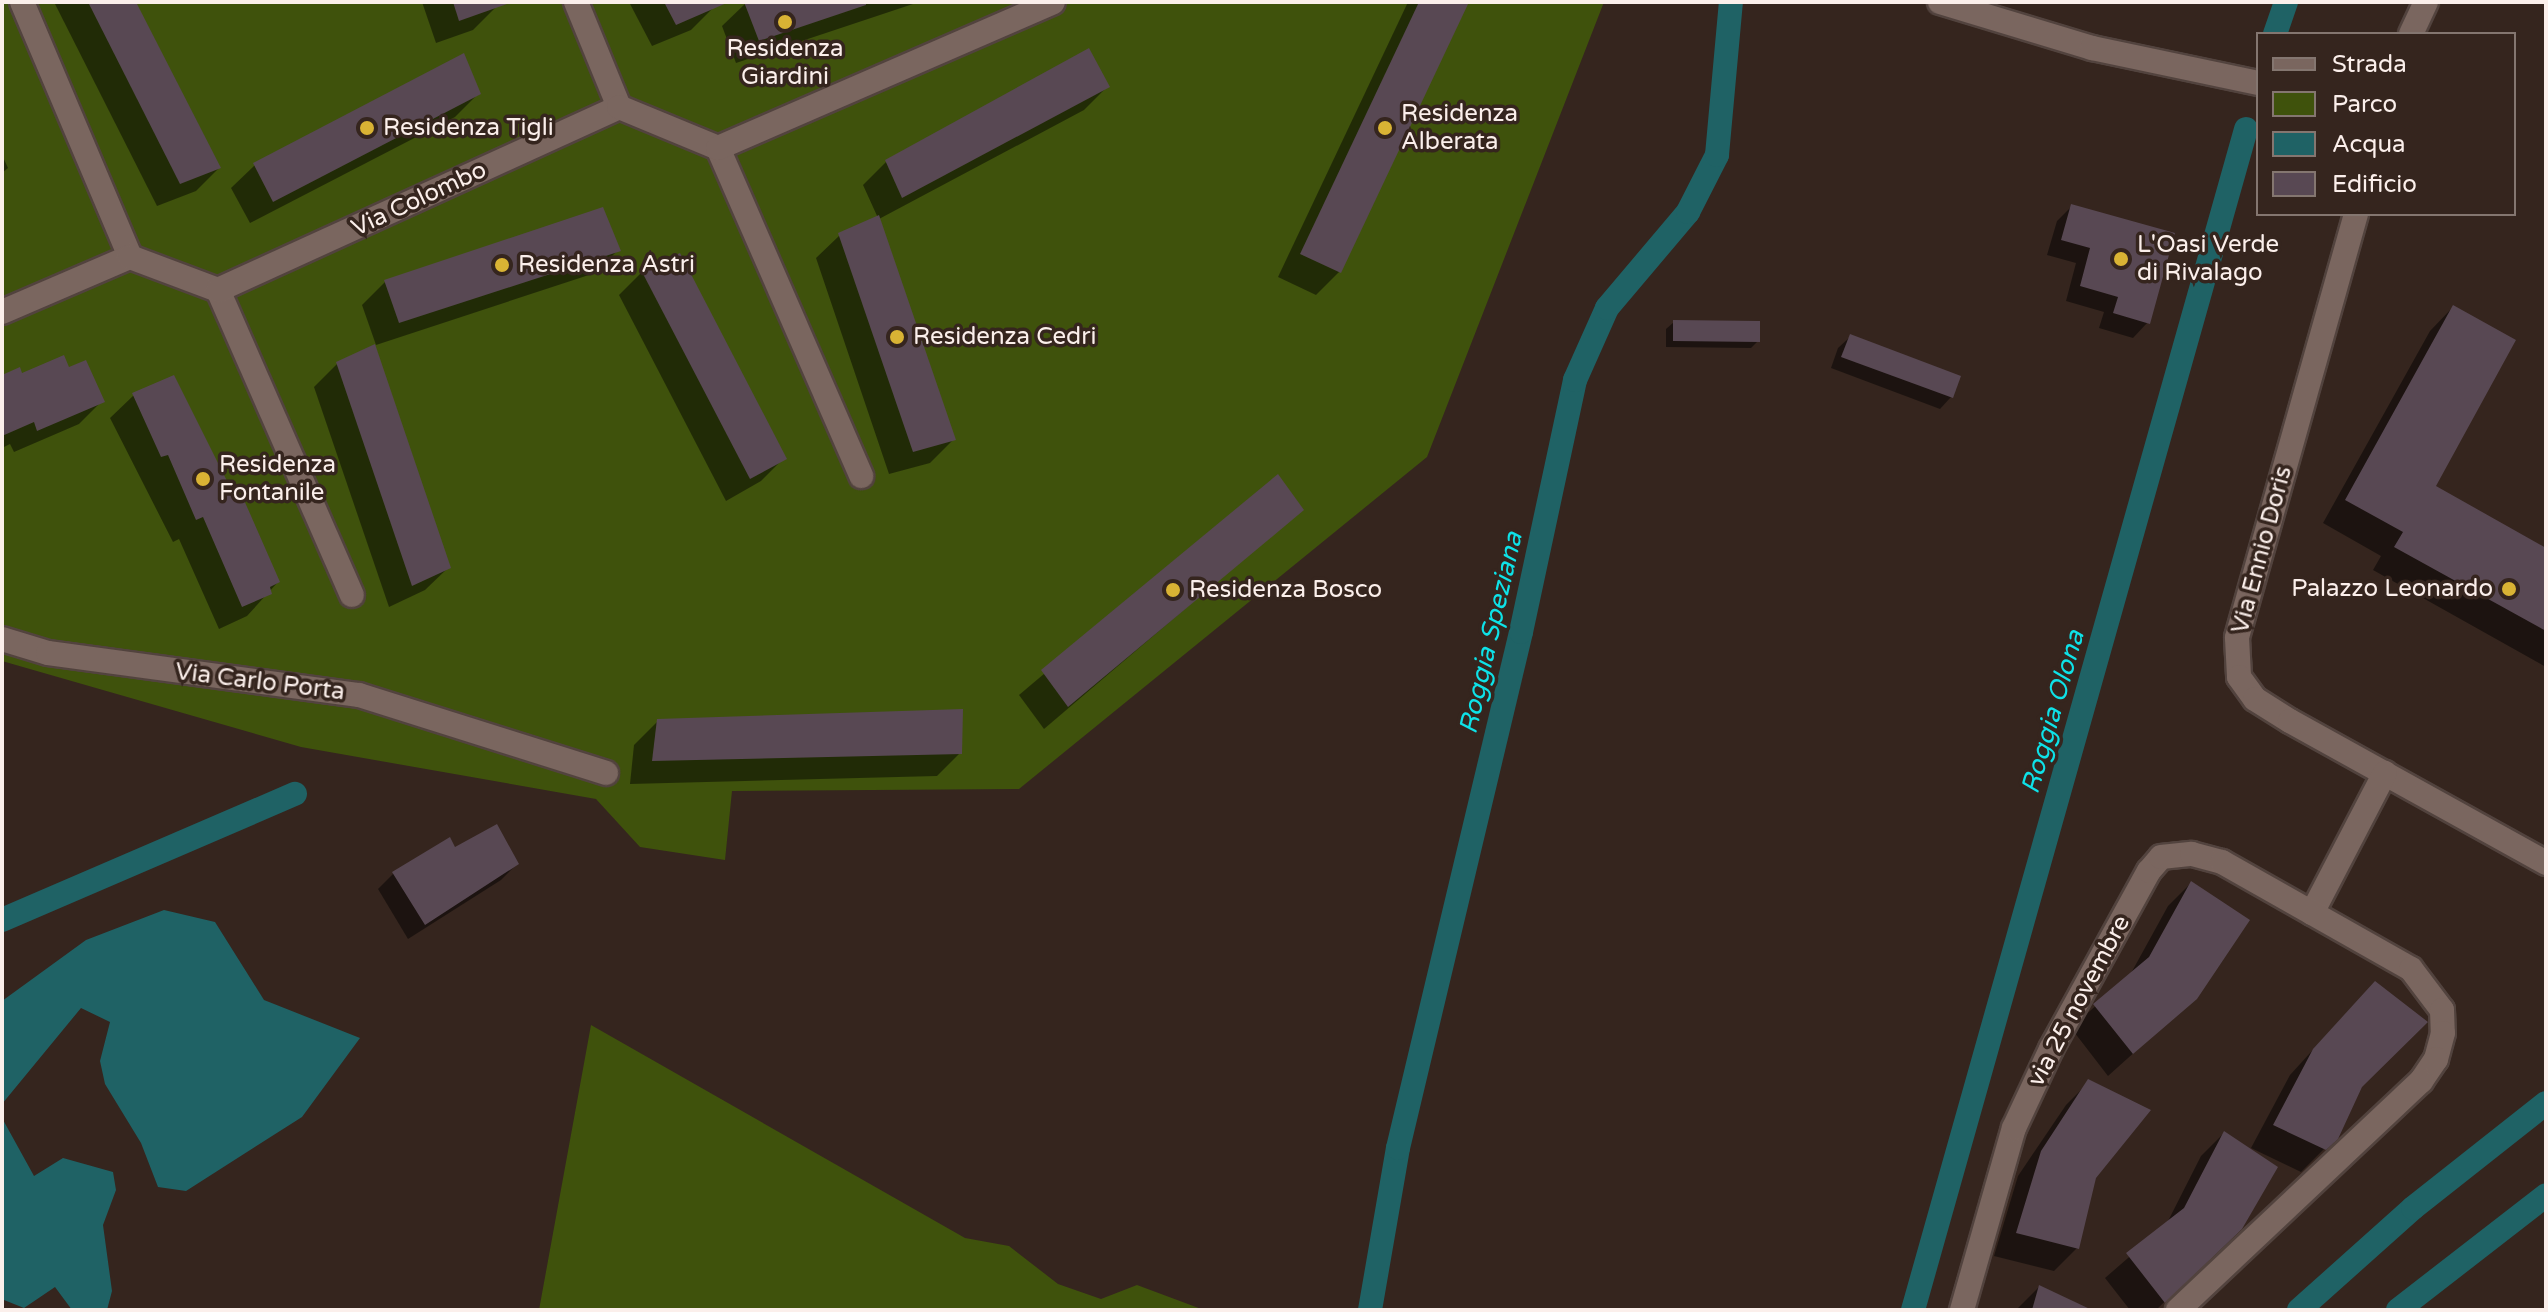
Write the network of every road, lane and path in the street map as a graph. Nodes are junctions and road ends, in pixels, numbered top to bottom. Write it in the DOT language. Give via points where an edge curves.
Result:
graph roads {
  1 [pos="22,2"];
  2 [pos="576,2"];
  3 [pos="1053,2"];
  4 [pos="1940,2"];
  5 [pos="2426,2"];
  6 [pos="2412,32"];
  7 [pos="2256,83"];
  8 [pos="619,107"];
  9 [pos="718,148"];
  10 [pos="2355,216"];
  11 [pos="130,257"];
  12 [pos="218,290"];
  13 [pos="2,312"];
  14 [pos="861,476"];
  15 [pos="352,595"];
  16 [pos="2,639"];
  17 [pos="606,773"];
  18 [pos="2385,773"];
  19 [pos="2546,863"];
  20 [pos="2312,913"];
  21 [pos="1962,1310"];
  22 [pos="2178,1310"];
  1 -- 11 [label="street"];
  2 -- 8 [label="street"];
  3 -- 9 [label="street"];
  4 -- 7 [label="street" via="2092,48"];
  5 -- 6 [label="street"];
  8 -- 9 [label="street"];
  8 -- 12 [label="street, Via Colombo"];
  9 -- 14 [label="street"];
  10 -- 18 [label="street, Via Ennio Doris" via="2235,656 2239,677 2255,699"];
  11 -- 12 [label="street"];
  11 -- 13 [label="street"];
  12 -- 15 [label="street"];
  16 -- 17 [label="street, Via Carlo Porta" via="48,653 359,695"];
  18 -- 19 [label="street, Via Ennio Doris"];
  18 -- 20 [label="street"];
  20 -- 21 [label="street, via 25 novembre" via="2222,862 2192,854 2161,857 2051,1049 2014,1128"];
  20 -- 22 [label="street, via 25 novembre" via="2411,969 2431,991 2442,1010 2436,1059 2360,1141"];
}
